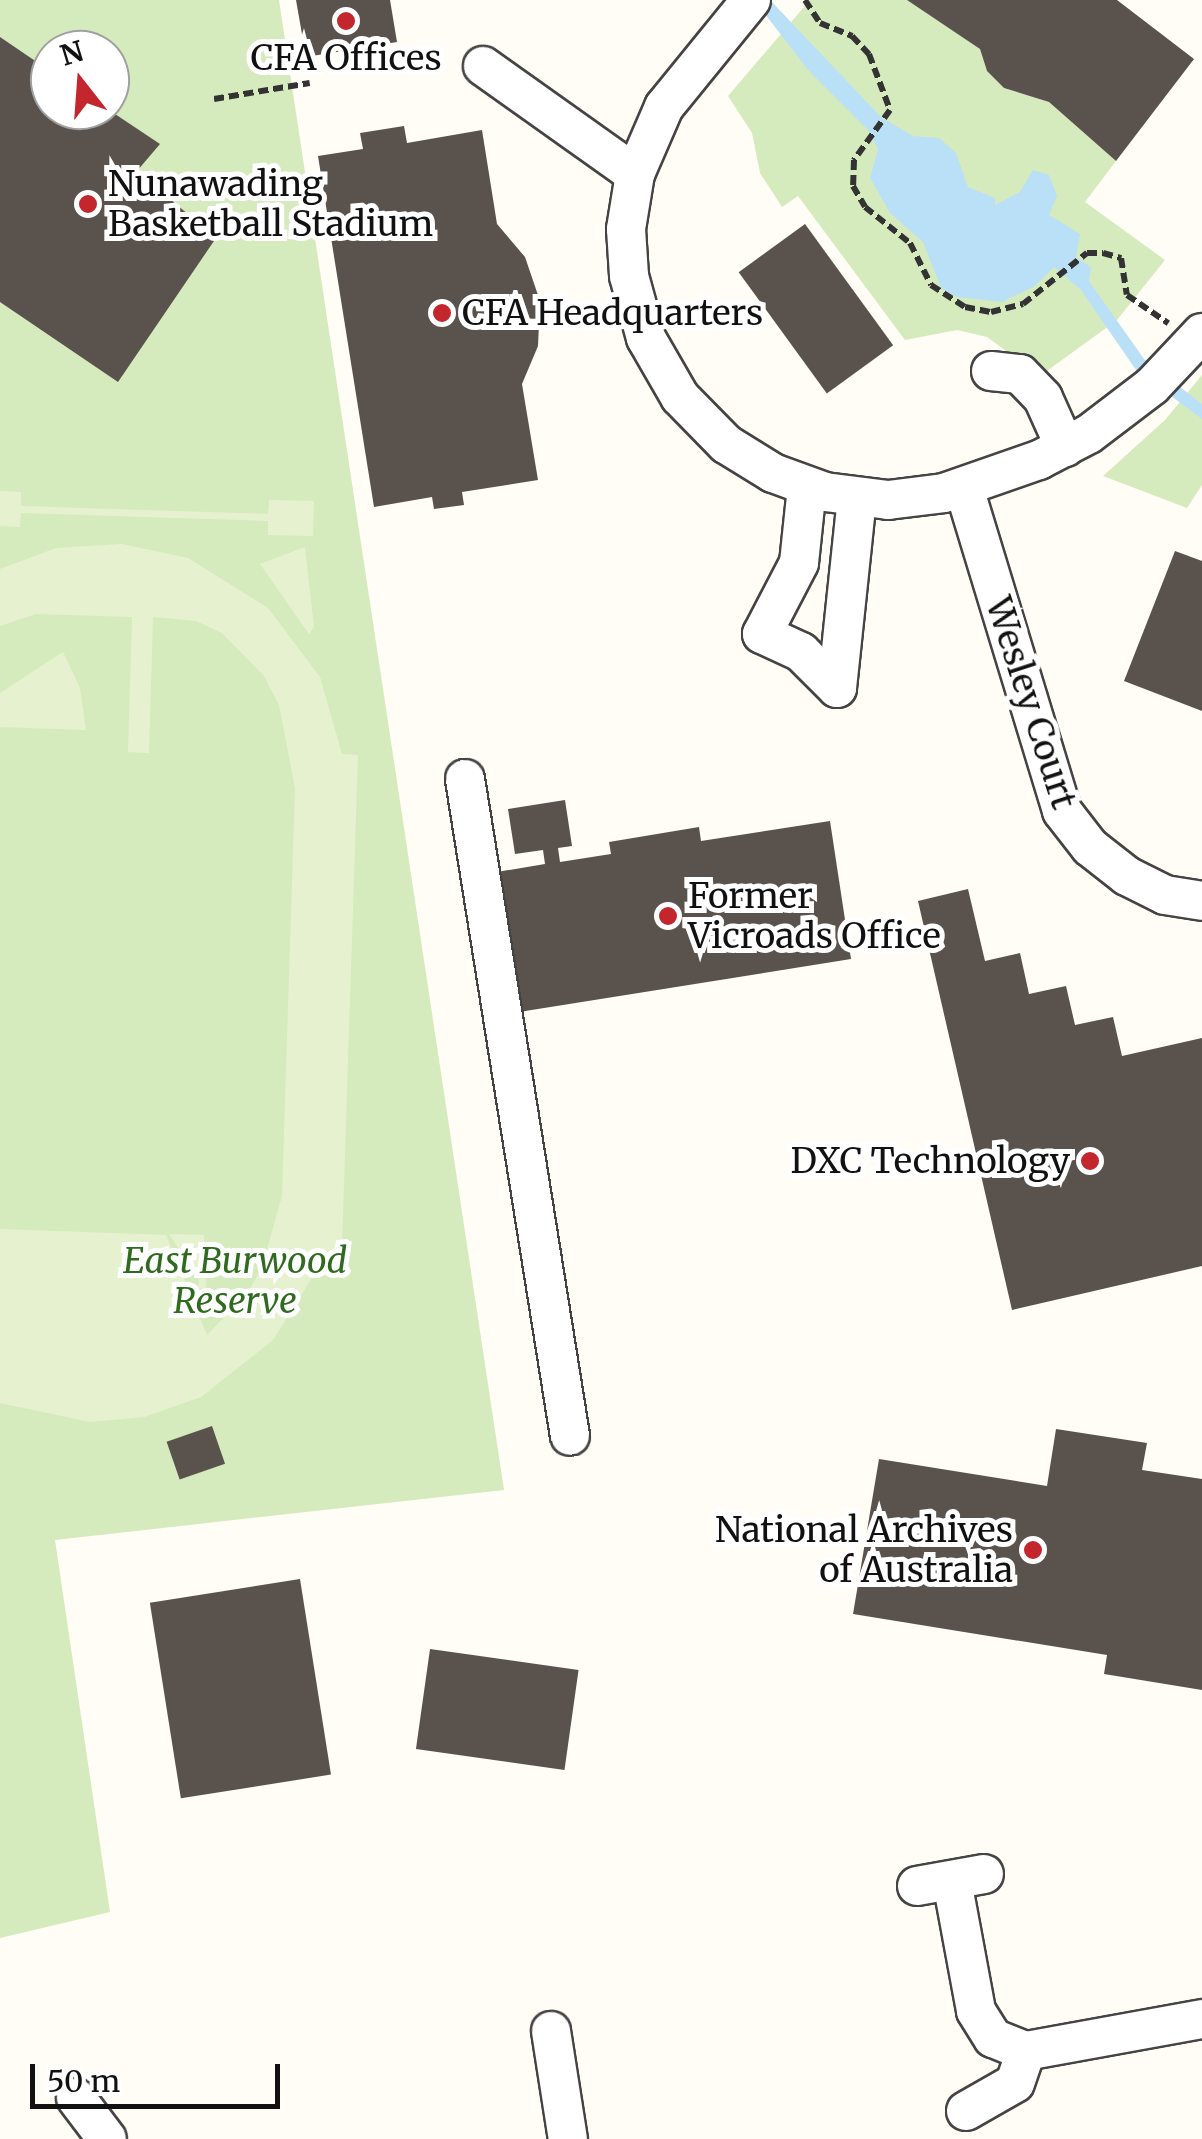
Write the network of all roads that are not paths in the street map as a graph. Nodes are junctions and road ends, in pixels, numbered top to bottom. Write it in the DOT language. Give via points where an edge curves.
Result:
graph roads {
  1 [pos="751,0"];
  2 [pos="482,66"];
  3 [pos="635,174"];
  4 [pos="1199,336"];
  5 [pos="991,371"];
  6 [pos="1065,447"];
  7 [pos="807,486"];
  8 [pos="964,488"];
  9 [pos="857,498"];
  10 [pos="465,779"];
  11 [pos="1202,901"];
  12 [pos="570,1436"];
  13 [pos="951,1880"];
  14 [pos="1202,2019"];
  15 [pos="551,2031"];
  16 [pos="1009,2044"];
  17 [pos="76,2098"];
  18 [pos="966,2110"];
  19 [pos="106,2139"];
  20 [pos="568,2139"];
  1 -- 3 [label="street" via="664,107"];
  2 -- 3 [label="street"];
  3 -- 7 [label="street" via="626,228 629,276 659,364 726,444"];
  4 -- 6 [label="street" via="1109,420"];
  5 -- 6 [label="street" via="1020,374 1043,398"];
  6 -- 8 [label="street"];
  7 -- 9 [label="street"];
  7 -- 9 [label="street" via="799,563 762,634 801,652 837,688"];
  8 -- 9 [label="street" via="917,498"];
  8 -- 11 [label="street, Wesley Court" via="1062,811 1090,847 1126,876 1165,895"];
  10 -- 12 [label="street"];
  13 -- 16 [label="street" via="976,2011"];
  14 -- 16 [label="street"];
  15 -- 20 [label="street"];
  16 -- 18 [label="street" via="1014,2083"];
  17 -- 19 [label="street"];
}
